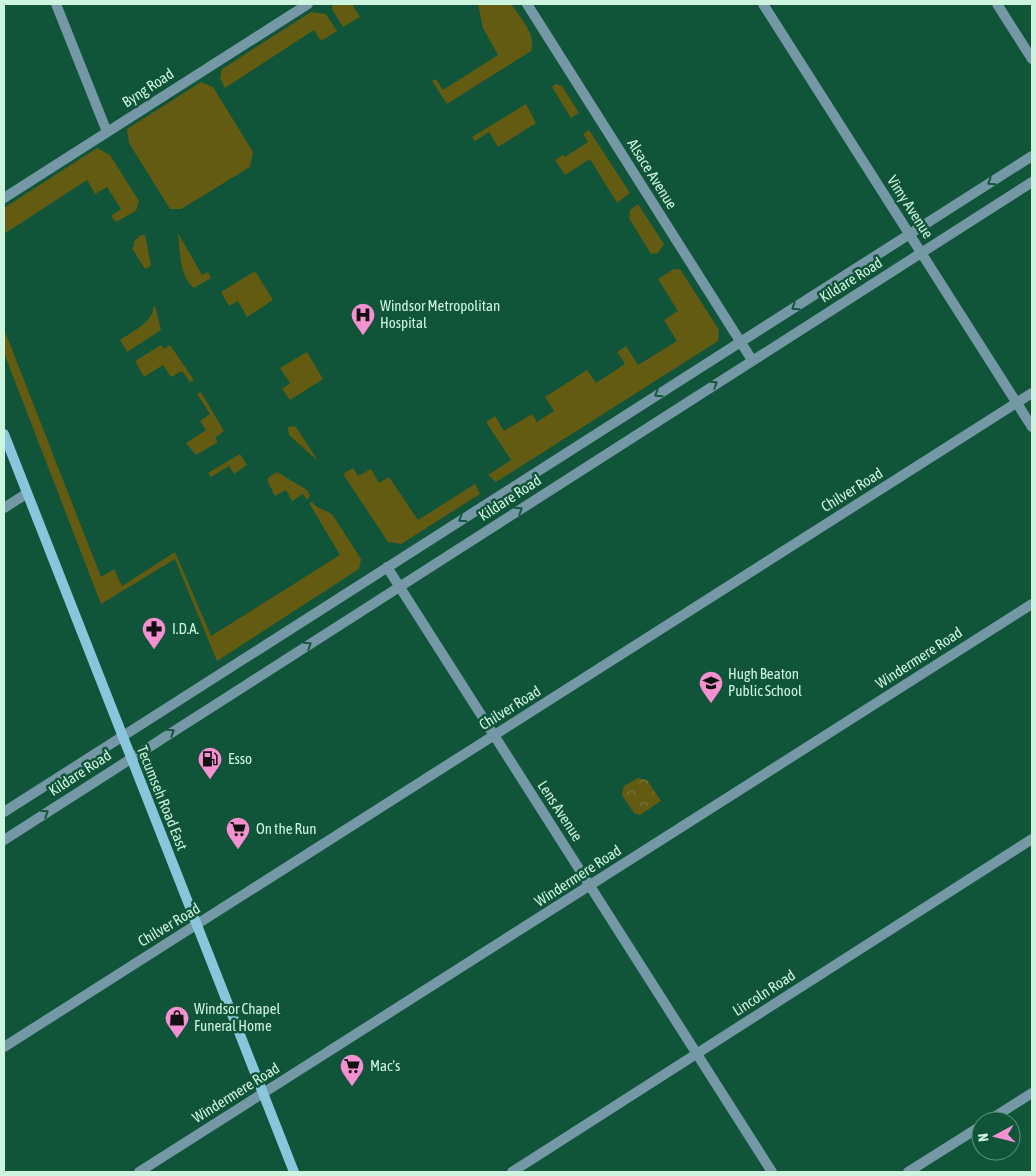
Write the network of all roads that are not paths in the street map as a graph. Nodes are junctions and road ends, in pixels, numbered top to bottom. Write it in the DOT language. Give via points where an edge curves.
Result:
graph roads {
  1 [pos="56,4"];
  2 [pos="308,4"];
  3 [pos="526,4"];
  4 [pos="762,4"];
  5 [pos="997,4"];
  6 [pos="1032,59"];
  7 [pos="107,132"];
  8 [pos="1032,156"];
  9 [pos="1032,182"];
  10 [pos="4,198"];
  11 [pos="909,234"];
  12 [pos="921,253"];
  13 [pos="740,342"];
  14 [pos="752,360"];
  15 [pos="1032,393"];
  16 [pos="1017,403"];
  17 [pos="1032,427"];
  18 [pos="4,434"];
  19 [pos="26,494"];
  20 [pos="4,508"];
  21 [pos="387,567"];
  22 [pos="400,586"];
  23 [pos="1032,604"];
  24 [pos="494,736"];
  25 [pos="121,737"];
  26 [pos="130,758"];
  27 [pos="4,812"];
  28 [pos="1032,839"];
  29 [pos="4,840"];
  30 [pos="590,886"];
  31 [pos="197,926"];
  32 [pos="4,1047"];
  33 [pos="697,1054"];
  34 [pos="1032,1093"];
  35 [pos="263,1094"];
  36 [pos="1004,1111"];
  37 [pos="971,1132"];
  38 [pos="139,1172"];
  39 [pos="294,1172"];
  40 [pos="512,1172"];
  41 [pos="772,1172"];
  42 [pos="908,1172"];
  1 -- 7 [label="street"];
  2 -- 7 [label="street, Byng Road"];
  3 -- 13 [label="street, Alsace Avenue"];
  4 -- 11 [label="street, Vimy Avenue"];
  5 -- 6 [label="street"];
  7 -- 10 [label="street, Byng Road"];
  8 -- 11 [label="street, Kildare Road, one-way"];
  9 -- 12 [label="street, Kildare Road"];
  11 -- 12 [label="street, Vimy Avenue"];
  11 -- 13 [label="street, Kildare Road, one-way"];
  12 -- 14 [label="street, Kildare Road"];
  12 -- 16 [label="street, Vimy Avenue"];
  13 -- 14 [label="street, Alsace Avenue"];
  13 -- 21 [label="street, Kildare Road, one-way"];
  22 -- 14 [label="street, Kildare Road, one-way"];
  15 -- 16 [label="street, Chilver Road"];
  16 -- 17 [label="street, Vimy Avenue"];
  16 -- 24 [label="street, Chilver Road"];
  18 -- 19 [label="main road, Tecumseh Road East"];
  19 -- 20 [label="street"];
  19 -- 25 [label="main road, Tecumseh Road East"];
  21 -- 22 [label="street, Lens Avenue"];
  21 -- 25 [label="street, Kildare Road"];
  22 -- 24 [label="street, Lens Avenue"];
  26 -- 22 [label="street, Kildare Road, one-way"];
  23 -- 30 [label="street, Windermere Road"];
  24 -- 30 [label="street, Lens Avenue"];
  24 -- 31 [label="street, Chilver Road"];
  25 -- 26 [label="main road, Tecumseh Road East"];
  25 -- 27 [label="street, Kildare Road"];
  29 -- 26 [label="street, Kildare Road, one-way"];
  26 -- 31 [label="main road, Tecumseh Road East"];
  28 -- 33 [label="street, Lincoln Road"];
  30 -- 33 [label="street, Lens Avenue"];
  30 -- 35 [label="street, Windermere Road"];
  31 -- 32 [label="street, Chilver Road"];
  31 -- 35 [label="main road, Tecumseh Road East"];
  33 -- 40 [label="street, Lincoln Road"];
  33 -- 41 [label="street, Lens Avenue"];
  34 -- 36 [label="street"];
  35 -- 38 [label="street, Windermere Road"];
  35 -- 39 [label="main road, Tecumseh Road East"];
  37 -- 42 [label="street"];
}
